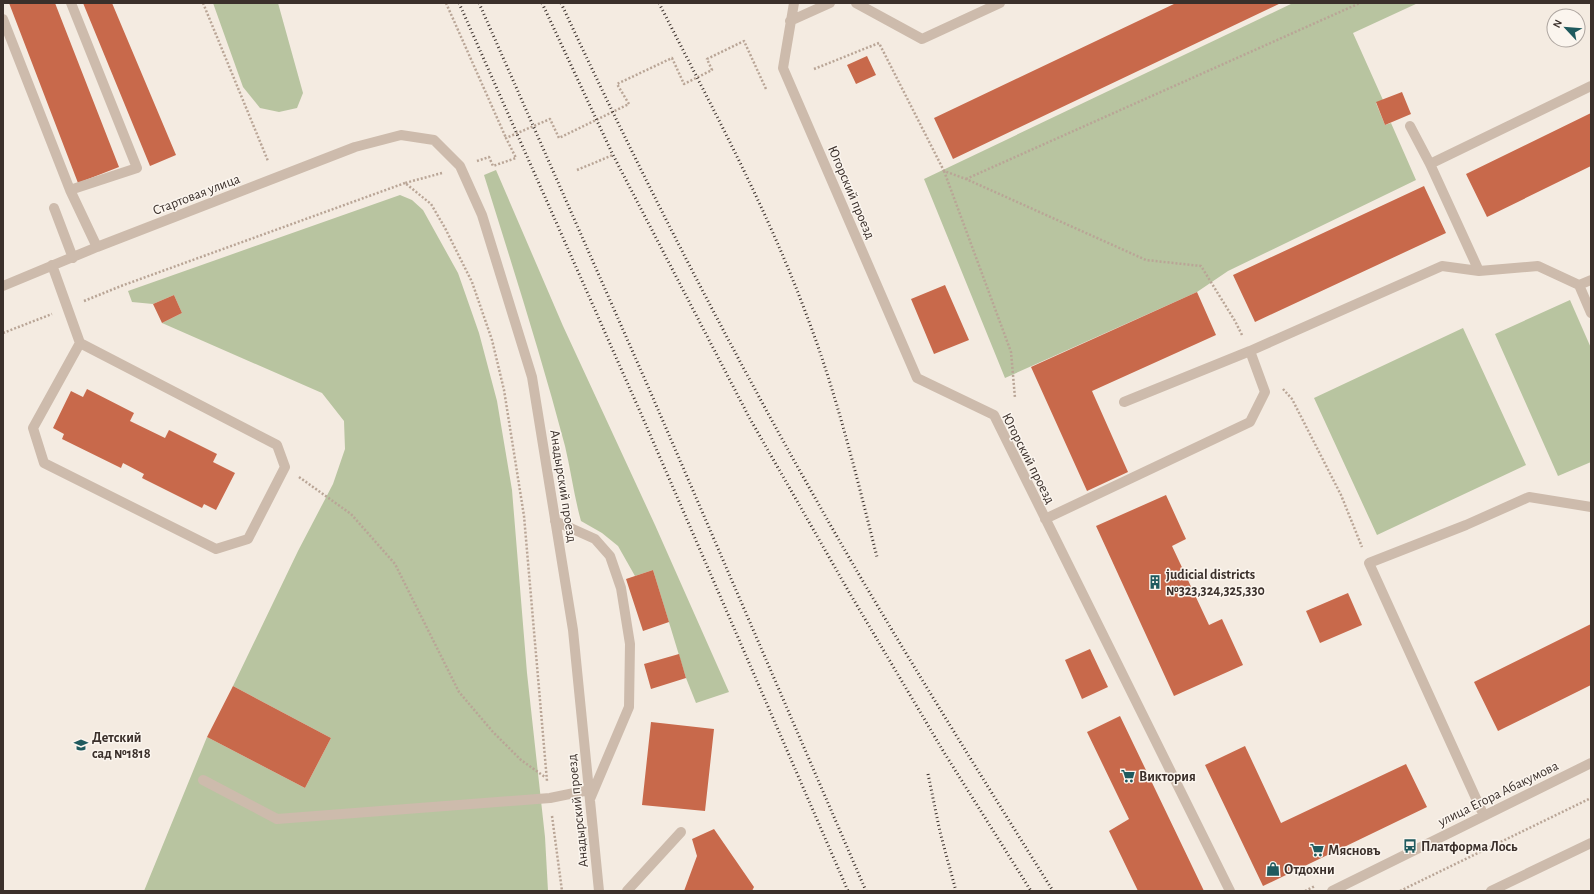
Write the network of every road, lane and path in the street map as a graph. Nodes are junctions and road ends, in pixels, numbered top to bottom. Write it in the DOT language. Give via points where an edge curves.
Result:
graph roads {
  1 [pos="71,3"];
  2 [pos="203,3"];
  3 [pos="446,3"];
  4 [pos="794,3"];
  5 [pos="830,3"];
  6 [pos="856,3"];
  7 [pos="1000,3"];
  8 [pos="1360,3"];
  9 [pos="3,19"];
  10 [pos="790,21"];
  11 [pos="814,69"];
  12 [pos="1591,86"];
  13 [pos="766,89"];
  14 [pos="1410,126"];
  15 [pos="402,135"];
  16 [pos="506,138"];
  17 [pos="613,155"];
  18 [pos="1430,164"];
  19 [pos="460,166"];
  20 [pos="577,170"];
  21 [pos="944,171"];
  22 [pos="275,178"];
  23 [pos="966,179"];
  24 [pos="405,183"];
  25 [pos="70,190"];
  26 [pos="54,208"];
  27 [pos="97,247"];
  28 [pos="72,258"];
  29 [pos="52,265"];
  30 [pos="1479,271"];
  31 [pos="1591,280"];
  32 [pos="1578,285"];
  33 [pos="3,286"];
  34 [pos="67,308"];
  35 [pos="1591,313"];
  36 [pos="3,333"];
  37 [pos="80,343"];
  38 [pos="1250,351"];
  39 [pos="1278,383"];
  40 [pos="1015,398"];
  41 [pos="1124,402"];
  42 [pos="285,467"];
  43 [pos="1591,507"];
  44 [pos="1045,519"];
  45 [pos="555,521"];
  46 [pos="1369,563"];
  47 [pos="1591,763"];
  48 [pos="546,777"];
  49 [pos="203,780"];
  50 [pos="588,790"];
  51 [pos="550,798"];
  52 [pos="1591,798"];
  53 [pos="589,801"];
  54 [pos="1484,816"];
  55 [pos="681,832"];
  56 [pos="1591,843"];
  57 [pos="562,891"];
  58 [pos="599,891"];
  59 [pos="627,891"];
  60 [pos="1230,891"];
  61 [pos="1332,891"];
  62 [pos="1400,891"];
  63 [pos="1492,891"];
  1 -- 25 [label="street" via="137,168"];
  2 -- 22 [label="path"];
  3 -- 16 [label="path"];
  4 -- 10 [label="street, Югорский проезд"];
  5 -- 10 [label="street"];
  6 -- 7 [label="street" via="922,39"];
  8 -- 23 [label="path"];
  9 -- 25 [label="street"];
  10 -- 44 [label="street, Югорский проезд" via="783,68 917,378 994,415"];
  11 -- 21 [label="path" via="879,43"];
  12 -- 18 [label="street"];
  13 -- 16 [label="path" via="744,41 707,59 712,70 684,84 672,58 618,84 629,104 559,138 550,119"];
  14 -- 18 [label="street"];
  15 -- 19 [label="street, Анадырский проезд" via="434,140"];
  15 -- 22 [label="street, Стартовая улица" via="355,147"];
  16 -- 19 [label="path" via="516,158 493,166 489,157"];
  17 -- 20 [label="path"];
  18 -- 30 [label="street"];
  19 -- 24 [label="path"];
  19 -- 45 [label="street, Анадырский проезд" via="482,215 532,377"];
  21 -- 23 [label="path"];
  21 -- 40 [label="path" via="1010,352"];
  22 -- 27 [label="street, Стартовая улица"];
  23 -- 38 [label="path" via="1146,260 1201,266"];
  24 -- 34 [label="path"];
  24 -- 48 [label="path" via="431,204 445,228 472,282 494,347 504,390 524,516"];
  25 -- 27 [label="street"];
  26 -- 28 [label="street"];
  27 -- 28 [label="street, Стартовая улица"];
  28 -- 29 [label="street, Стартовая улица"];
  29 -- 33 [label="street, Стартовая улица"];
  29 -- 34 [label="street"];
  30 -- 32 [label="street" via="1538,266"];
  30 -- 38 [label="street" via="1442,266"];
  31 -- 32 [label="street"];
  32 -- 35 [label="street"];
  34 -- 36 [label="path"];
  34 -- 37 [label="street"];
  37 -- 42 [label="street" via="277,445"];
  37 -- 42 [label="street" via="33,428 44,464 216,549 248,539"];
  38 -- 41 [label="street"];
  38 -- 44 [label="street" via="1265,392 1250,422"];
  39 -- 46 [label="path" via="1292,399 1341,495"];
  42 -- 48 [label="path" via="351,514 395,564 459,692 521,760"];
  43 -- 46 [label="street" via="1529,497"];
  44 -- 60 [label="street, Югорский проезд"];
  45 -- 50 [label="street, Анадырский проезд" via="573,630"];
  45 -- 53 [label="street" via="595,539 610,556 621,588 630,644 629,707"];
  46 -- 54 [label="street"];
  47 -- 54 [label="street, улица Егора Абакумова"];
  48 -- 51 [label="path"];
  49 -- 51 [label="street" via="277,819"];
  50 -- 51 [label="street"];
  50 -- 53 [label="street, Анадырский проезд"];
  51 -- 57 [label="path"];
  52 -- 62 [label="path"];
  53 -- 58 [label="street, Анадырский проезд"];
  54 -- 61 [label="street, улица Егора Абакумова"];
  55 -- 59 [label="street"];
  56 -- 63 [label="street"];
}
